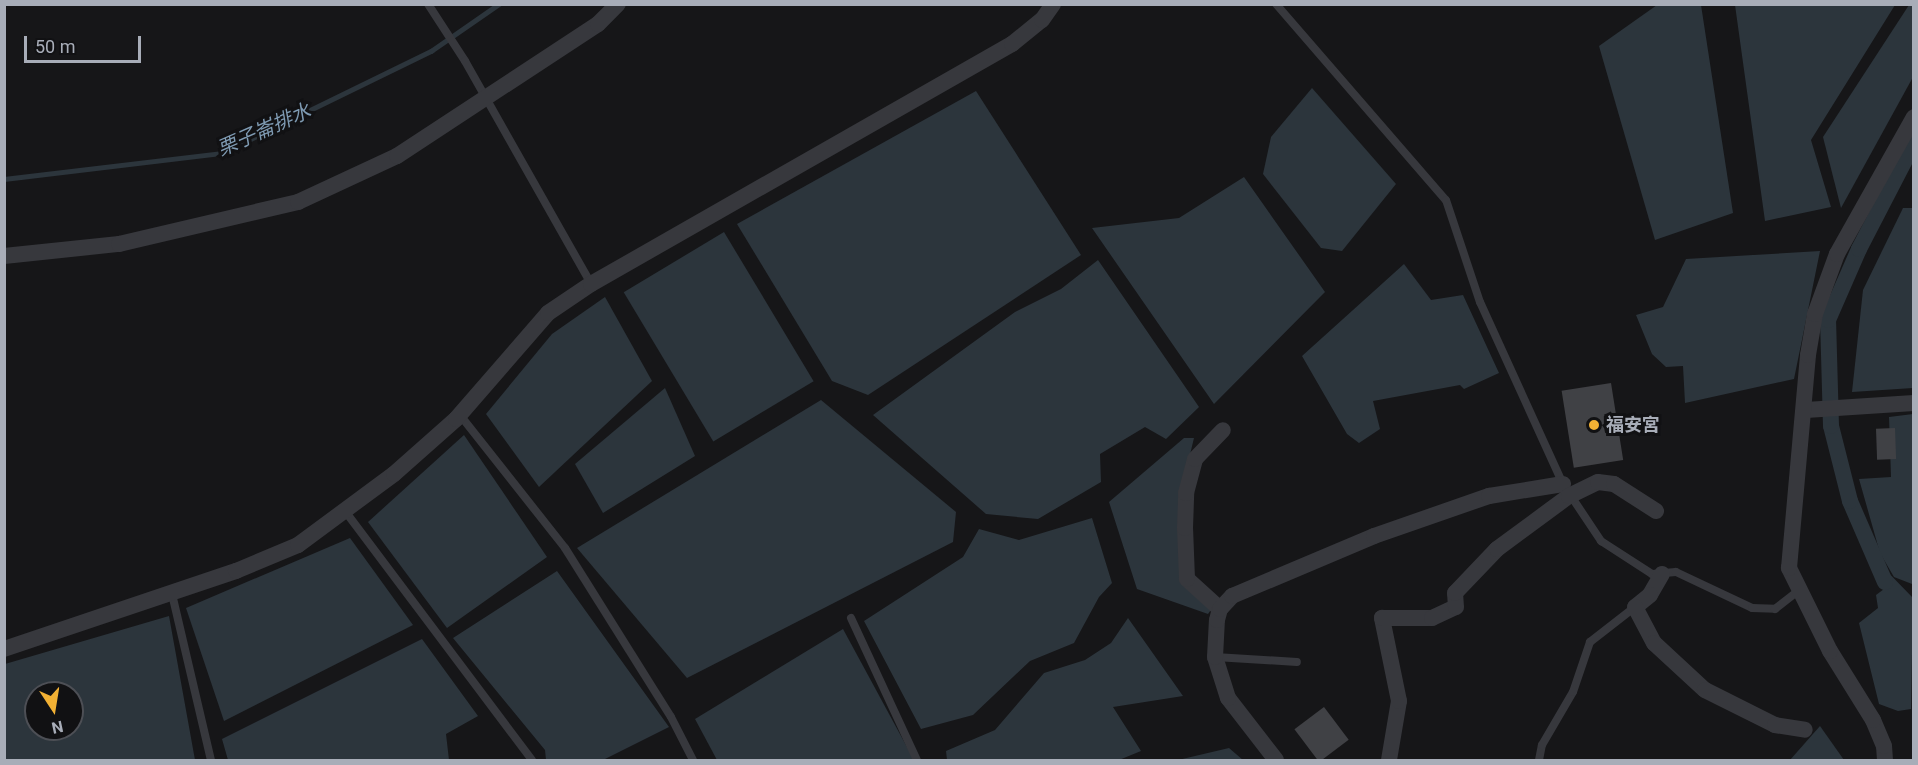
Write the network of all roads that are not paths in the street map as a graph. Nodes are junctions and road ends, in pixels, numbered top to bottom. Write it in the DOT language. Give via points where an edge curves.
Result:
graph roads {
  1 [pos="428,4"];
  2 [pos="618,4"];
  3 [pos="1053,4"];
  4 [pos="1276,4"];
  5 [pos="484,96"];
  6 [pos="1914,117"];
  7 [pos="4,256"];
  8 [pos="591,284"];
  9 [pos="1914,403"];
  10 [pos="1806,410"];
  11 [pos="460,415"];
  12 [pos="1223,430"];
  13 [pos="1566,490"];
  14 [pos="345,511"];
  15 [pos="1656,512"];
  16 [pos="1662,574"];
  17 [pos="1798,591"];
  18 [pos="172,594"];
  19 [pos="1635,607"];
  20 [pos="1220,609"];
  21 [pos="850,618"];
  22 [pos="4,649"];
  23 [pos="1215,657"];
  24 [pos="1297,662"];
  25 [pos="1805,730"];
  26 [pos="211,760"];
  27 [pos="532,760"];
  28 [pos="693,760"];
  29 [pos="917,760"];
  30 [pos="1276,760"];
  31 [pos="1389,760"];
  32 [pos="1539,760"];
  33 [pos="1885,760"];
  1 -- 5 [label="lane"];
  2 -- 5 [label="street" via="598,24"];
  3 -- 8 [label="street" via="1042,20 1012,44"];
  4 -- 13 [label="lane" via="1446,200 1480,302"];
  5 -- 7 [label="street" via="397,156 298,202 119,244"];
  5 -- 8 [label="lane"];
  6 -- 17 [label="street" via="1837,254 1815,314 1789,568"];
  8 -- 11 [label="street" via="548,314"];
  9 -- 10 [label="street"];
  11 -- 14 [label="street"];
  11 -- 28 [label="lane" via="566,548 671,717"];
  12 -- 20 [label="street" via="1195,459 1186,493 1185,528 1187,579"];
  13 -- 15 [label="street" via="1598,482 1614,484"];
  13 -- 16 [label="lane" via="1601,541 1652,574"];
  13 -- 20 [label="street" via="1489,496 1374,536 1296,572 1246,589"];
  13 -- 31 [label="street" via="1497,549 1455,593 1456,607 1432,618 1382,618 1399,700"];
  14 -- 18 [label="street" via="298,545"];
  14 -- 27 [label="lane"];
  16 -- 17 [label="lane" via="1676,572 1688,576 1752,608 1775,609"];
  16 -- 19 [label="street" via="1650,595"];
  17 -- 33 [label="street" via="1873,720 1884,746"];
  18 -- 22 [label="street"];
  18 -- 26 [label="lane"];
  19 -- 25 [label="street" via="1654,643 1705,690 1775,725"];
  19 -- 32 [label="lane" via="1590,642 1573,692 1542,745"];
  20 -- 23 [label="street"];
  21 -- 29 [label="lane"];
  23 -- 24 [label="lane"];
  23 -- 30 [label="street" via="1228,698"];
}
